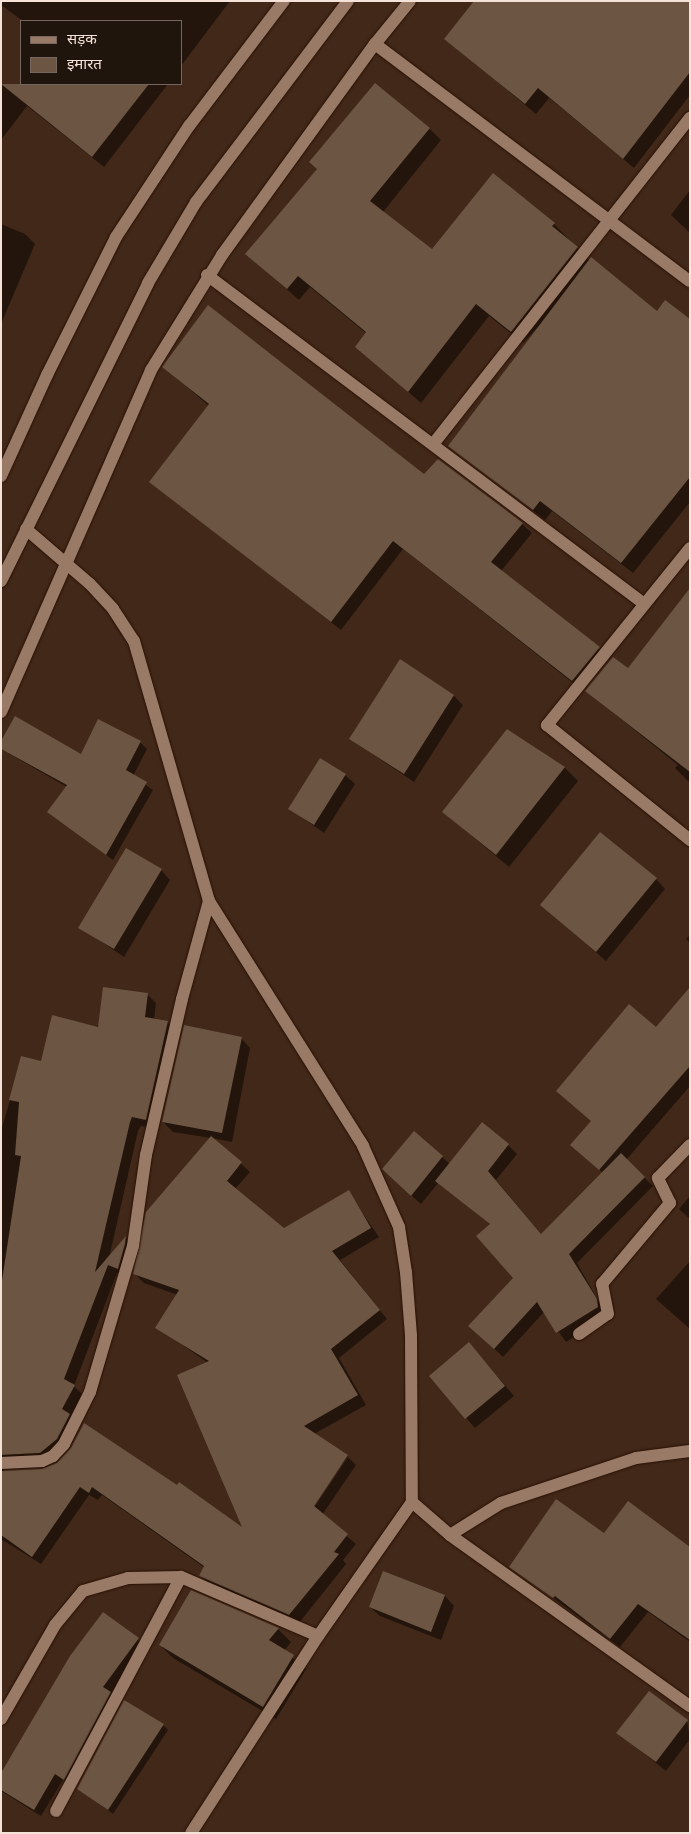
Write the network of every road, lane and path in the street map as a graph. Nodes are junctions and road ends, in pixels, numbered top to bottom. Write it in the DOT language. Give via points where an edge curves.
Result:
graph roads {
  1 [pos="284,1"];
  2 [pos="348,1"];
  3 [pos="410,1"];
  4 [pos="375,44"];
  5 [pos="690,118"];
  6 [pos="609,219"];
  7 [pos="208,276"];
  8 [pos="690,281"];
  9 [pos="434,443"];
  10 [pos="1,476"];
  11 [pos="26,529"];
  12 [pos="690,548"];
  13 [pos="65,561"];
  14 [pos="1,581"];
  15 [pos="643,603"];
  16 [pos="1,712"];
  17 [pos="690,840"];
  18 [pos="209,901"];
  19 [pos="690,1145"];
  20 [pos="579,1334"];
  21 [pos="690,1451"];
  22 [pos="1,1463"];
  23 [pos="412,1502"];
  24 [pos="450,1535"];
  25 [pos="181,1578"];
  26 [pos="318,1636"];
  27 [pos="690,1706"];
  28 [pos="1,1719"];
  29 [pos="56,1811"];
  30 [pos="191,1833"];
  1 -- 10 [label="street" via="189,126 116,237 47,374"];
  2 -- 11 [label="street" via="196,202 148,283"];
  3 -- 4 [label="street"];
  4 -- 6 [label="street"];
  4 -- 7 [label="street"];
  5 -- 6 [label="street"];
  6 -- 8 [label="street"];
  6 -- 9 [label="street"];
  7 -- 9 [label="street"];
  7 -- 13 [label="street" via="151,370"];
  9 -- 15 [label="street"];
  11 -- 13 [label="street"];
  11 -- 14 [label="street"];
  12 -- 15 [label="street"];
  13 -- 16 [label="street"];
  13 -- 18 [label="street" via="113,609 134,641"];
  15 -- 17 [label="street" via="547,725"];
  18 -- 22 [label="street" via="182,999 146,1155 133,1246 90,1392 64,1444 53,1456 42,1461"];
  18 -- 23 [label="street" via="363,1146 400,1227 411,1335"];
  19 -- 20 [label="street" via="658,1178 670,1203 602,1284 608,1314"];
  21 -- 24 [label="street" via="636,1458 501,1503"];
  23 -- 24 [label="street"];
  23 -- 26 [label="street"];
  24 -- 27 [label="street"];
  25 -- 26 [label="street"];
  25 -- 28 [label="street" via="128,1578 83,1591 55,1624"];
  25 -- 29 [label="street"];
  26 -- 30 [label="street"];
}
